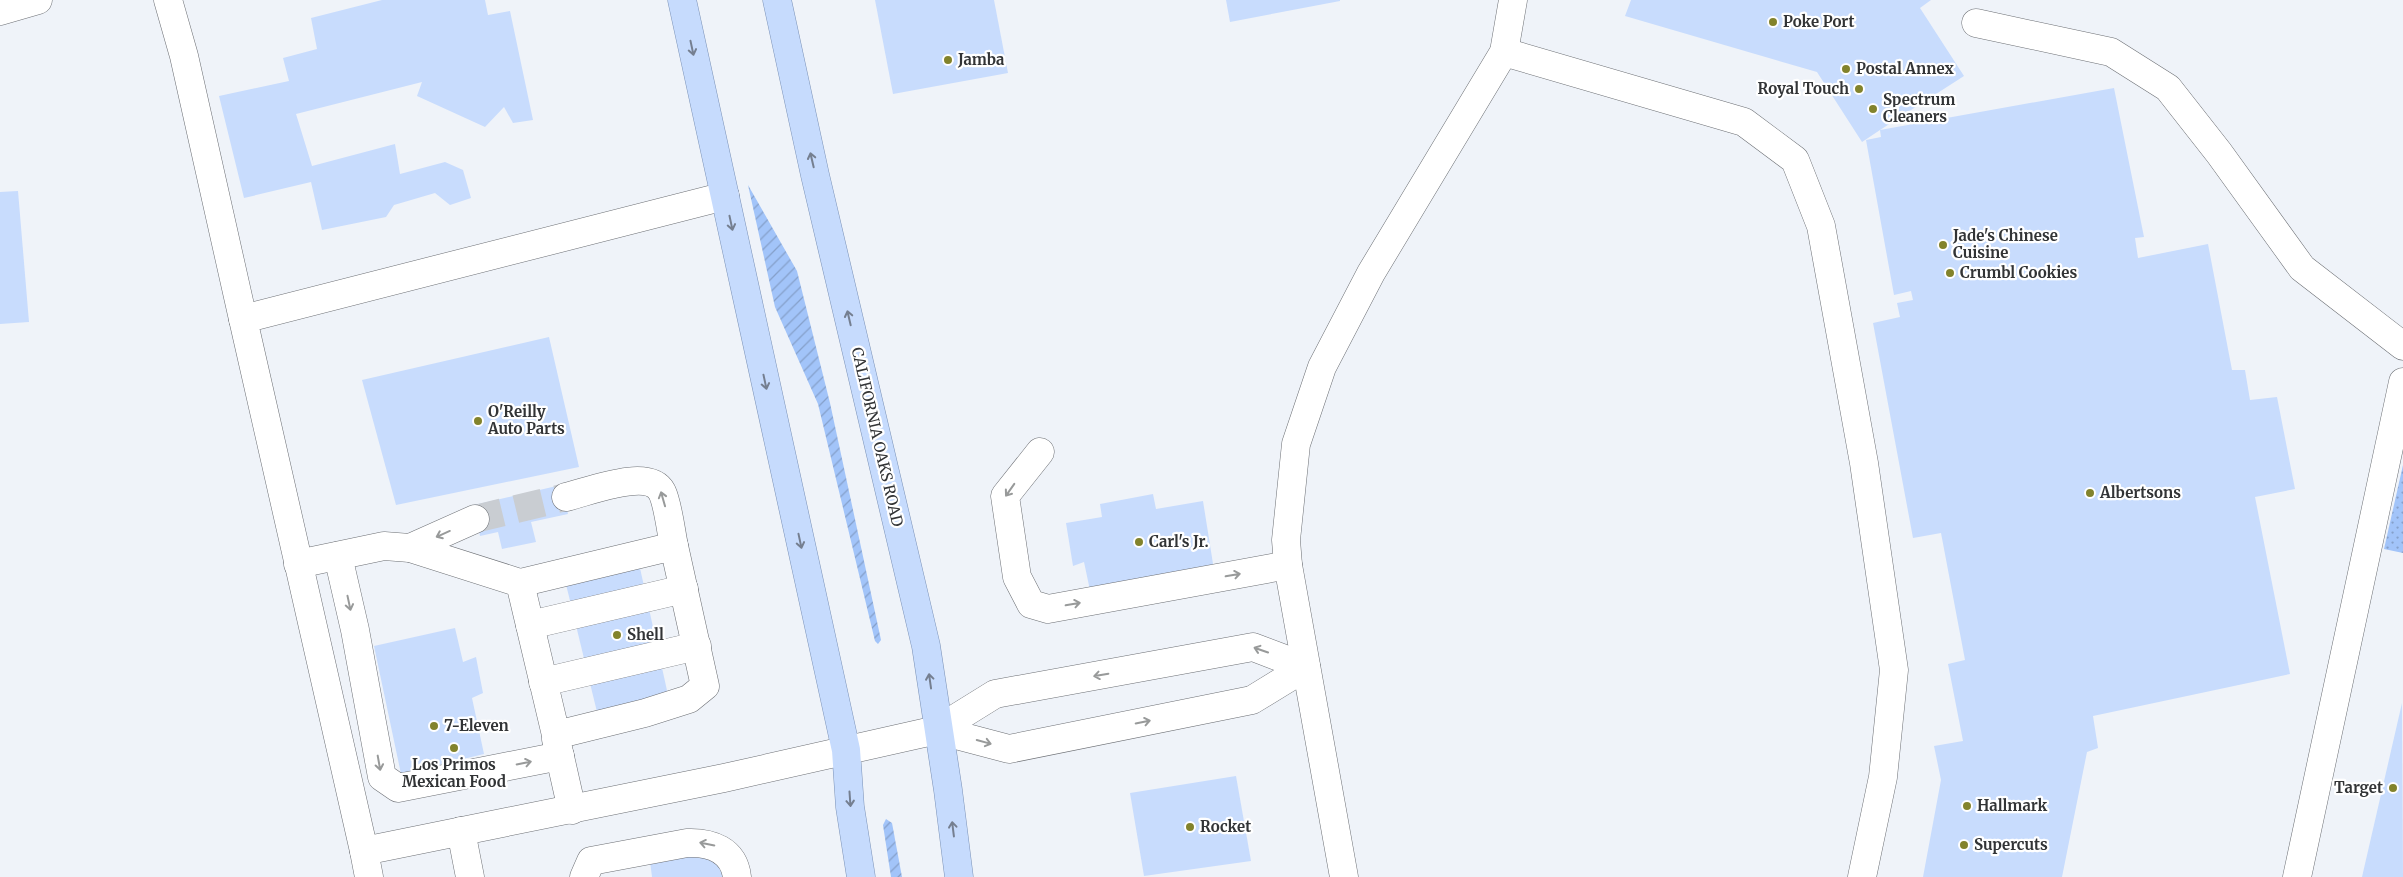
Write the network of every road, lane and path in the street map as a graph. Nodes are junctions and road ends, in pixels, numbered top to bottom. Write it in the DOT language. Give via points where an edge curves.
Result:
graph roads {
  1 [pos="38,0"];
  2 [pos="168,0"];
  3 [pos="682,0"];
  4 [pos="777,0"];
  5 [pos="1513,0"];
  6 [pos="0,11"];
  7 [pos="1976,23"];
  8 [pos="1504,52"];
  9 [pos="725,196"];
  10 [pos="243,319"];
  11 [pos="2403,346"];
  12 [pos="2403,382"];
  13 [pos="1040,452"];
  14 [pos="566,497"];
  15 [pos="475,520"];
  16 [pos="674,546"];
  17 [pos="410,548"];
  18 [pos="338,556"];
  19 [pos="298,564"];
  20 [pos="1288,565"];
  21 [pos="520,583"];
  22 [pos="684,589"];
  23 [pos="530,625"];
  24 [pos="697,646"];
  25 [pos="1306,668"];
  26 [pos="543,682"];
  27 [pos="937,730"];
  28 [pos="558,745"];
  29 [pos="846,750"];
  30 [pos="572,810"];
  31 [pos="461,832"];
  32 [pos="366,864"];
  33 [pos="470,877"];
  34 [pos="584,877"];
  35 [pos="737,877"];
  36 [pos="861,877"];
  37 [pos="959,877"];
  38 [pos="1344,877"];
  39 [pos="1862,877"];
  40 [pos="2297,877"];
  1 -- 6 [label="street"];
  2 -- 10 [label="street" via="184,56"];
  3 -- 9 [label="main road, one-way"];
  27 -- 4 [label="main road, CALIFORNIA OAKS ROAD, one-way" via="926,646"];
  5 -- 8 [label="street"];
  7 -- 11 [label="street" via="2112,52 2168,88 2302,268"];
  8 -- 20 [label="street" via="1371,273 1322,367 1296,444 1286,540"];
  8 -- 39 [label="street" via="1744,122 1796,160 1821,226 1864,463 1894,670 1883,777"];
  9 -- 10 [label="street"];
  9 -- 29 [label="main road, one-way"];
  10 -- 19 [label="street"];
  12 -- 40 [label="street"];
  13 -- 20 [label="street, one-way" via="1005,496 1017,577 1032,604 1048,608"];
  16 -- 14 [label="street, one-way" via="662,492 651,482 632,480"];
  15 -- 17 [label="street, one-way"];
  16 -- 21 [label="street"];
  16 -- 22 [label="street"];
  17 -- 18 [label="street" via="384,546"];
  17 -- 21 [label="street"];
  18 -- 19 [label="street"];
  18 -- 28 [label="street, one-way" via="382,777 398,788"];
  19 -- 32 [label="street"];
  20 -- 25 [label="street"];
  21 -- 23 [label="street"];
  22 -- 23 [label="street"];
  22 -- 24 [label="street"];
  23 -- 26 [label="street"];
  24 -- 26 [label="street"];
  24 -- 28 [label="street" via="705,686 689,699"];
  27 -- 25 [label="street, one-way" via="1009,749 1252,700"];
  25 -- 27 [label="street, one-way" via="1253,648 995,694"];
  25 -- 38 [label="street"];
  26 -- 28 [label="street"];
  27 -- 29 [label="street"];
  37 -- 27 [label="main road, CALIFORNIA OAKS ROAD, one-way"];
  28 -- 30 [label="street"];
  29 -- 30 [label="street"];
  29 -- 36 [label="main road, one-way" via="850,807"];
  30 -- 31 [label="street"];
  31 -- 32 [label="street"];
  31 -- 33 [label="street"];
  35 -- 34 [label="street, one-way" via="728,856 703,842 591,861"];
}
